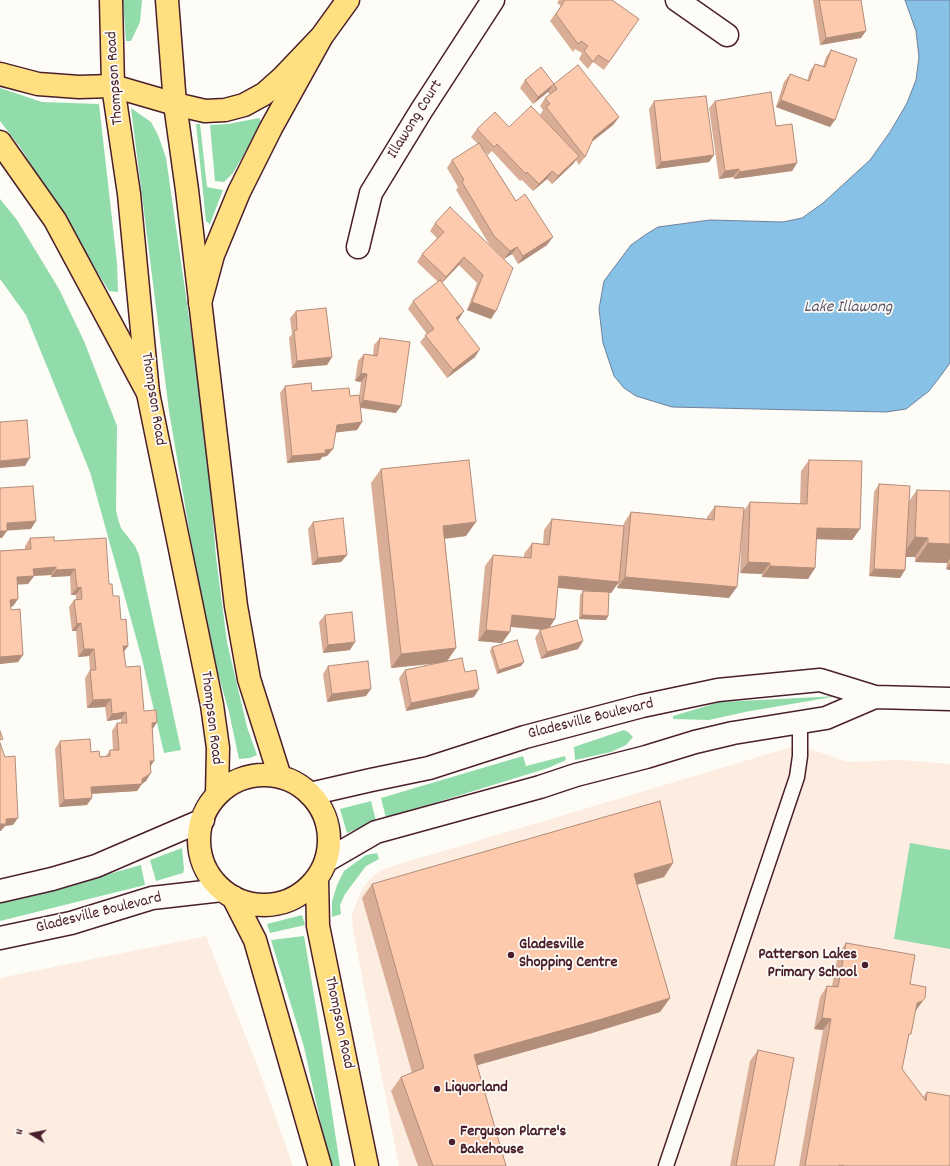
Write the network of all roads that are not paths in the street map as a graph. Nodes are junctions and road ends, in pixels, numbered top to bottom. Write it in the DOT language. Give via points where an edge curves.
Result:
graph roads {
  1 [pos="111,0"];
  2 [pos="167,0"];
  3 [pos="348,0"];
  4 [pos="493,0"];
  5 [pos="677,0"];
  6 [pos="727,35"];
  7 [pos="322,36"];
  8 [pos="0,74"];
  9 [pos="113,86"];
  10 [pos="175,104"];
  11 [pos="0,142"];
  12 [pos="358,247"];
  13 [pos="200,303"];
  14 [pos="148,393"];
  15 [pos="875,697"];
  16 [pos="950,699"];
  17 [pos="800,722"];
  18 [pos="280,777"];
  19 [pos="310,794"];
  20 [pos="217,795"];
  21 [pos="203,820"];
  22 [pos="322,870"];
  23 [pos="0,891"];
  24 [pos="228,894"];
  25 [pos="0,938"];
  26 [pos="320,1166"];
  27 [pos="367,1166"];
  28 [pos="666,1166"];
  1 -- 9 [label="main road, Thompson Road"];
  2 -- 10 [label="main road"];
  3 -- 7 [label="main road"];
  4 -- 12 [label="street, Illawong Court" via="371,193"];
  5 -- 6 [label="street"];
  7 -- 10 [label="main road" via="264,94 244,105 225,110 205,110"];
  7 -- 13 [label="main road" via="239,192 213,256"];
  8 -- 9 [label="main road" via="38,84"];
  9 -- 10 [label="main road"];
  9 -- 14 [label="main road, Thompson Road" via="129,194"];
  10 -- 13 [label="main road"];
  11 -- 14 [label="main road" via="55,220"];
  13 -- 18 [label="main road" via="236,606 249,679"];
  14 -- 20 [label="main road, Thompson Road" via="212,705 218,748"];
  15 -- 16 [label="street, Gladesville Boulevard"];
  15 -- 17 [label="street, Gladesville Boulevard" via="826,718"];
  15 -- 19 [label="street, Gladesville Boulevard" via="820,680 718,690 642,706 525,737 429,768"];
  17 -- 22 [label="street, Gladesville Boulevard" via="695,742 646,758 576,775 376,832"];
  17 -- 28 [label="lane" via="800,756 796,777"];
  18 -- 19 [label="main road" via="296,783"];
  18 -- 20 [label="main road" via="263,775 246,778 231,784"];
  19 -- 22 [label="main road" via="321,808 328,825 329,843"];
  20 -- 21 [label="main road"];
  21 -- 23 [label="street" via="96,866"];
  21 -- 24 [label="main road" via="199,839 202,858 210,876"];
  22 -- 24 [label="main road" via="304,892 288,901 270,905 251,904"];
  22 -- 27 [label="main road, Thompson Road" via="318,926"];
  24 -- 25 [label="street, Gladesville Boulevard" via="152,898 71,923"];
  24 -- 26 [label="main road" via="255,940"];
}
